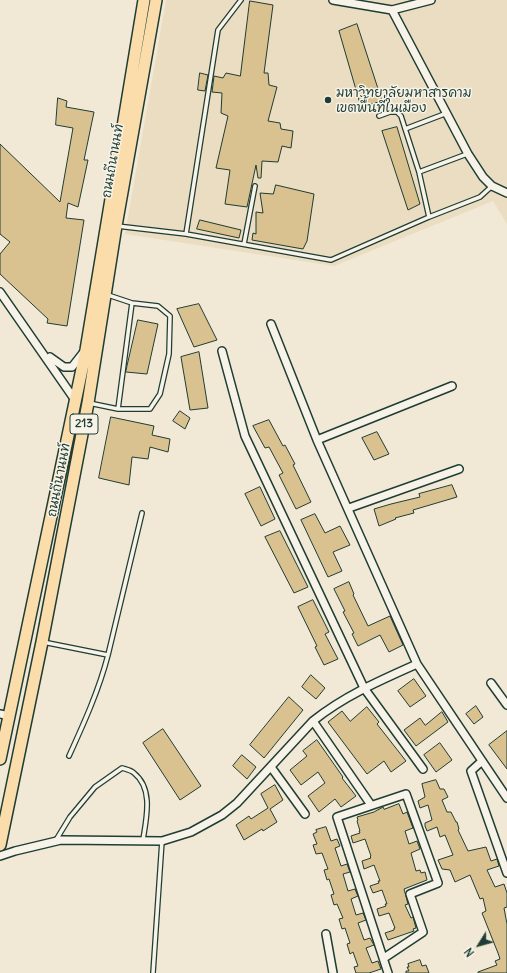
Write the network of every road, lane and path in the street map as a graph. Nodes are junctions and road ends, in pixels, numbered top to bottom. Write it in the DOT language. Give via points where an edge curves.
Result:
graph roads {
  1 [pos="144,0"];
  2 [pos="156,0"];
  3 [pos="241,0"];
  4 [pos="333,0"];
  5 [pos="431,0"];
  6 [pos="414,2"];
  7 [pos="392,10"];
  8 [pos="447,113"];
  9 [pos="379,116"];
  10 [pos="405,128"];
  11 [pos="468,154"];
  12 [pos="419,172"];
  13 [pos="255,186"];
  14 [pos="492,186"];
  15 [pos="507,193"];
  16 [pos="429,217"];
  17 [pos="116,226"];
  18 [pos="186,234"];
  19 [pos="244,244"];
  20 [pos="0,292"];
  21 [pos="105,294"];
  22 [pos="132,303"];
  23 [pos="271,324"];
  24 [pos="38,346"];
  25 [pos="86,350"];
  26 [pos="222,351"];
  27 [pos="452,386"];
  28 [pos="75,400"];
  29 [pos="88,403"];
  30 [pos="118,409"];
  31 [pos="318,440"];
  32 [pos="459,469"];
  33 [pos="349,508"];
  34 [pos="142,513"];
  35 [pos="42,642"];
  36 [pos="108,655"];
  37 [pos="417,664"];
  38 [pos="491,684"];
  39 [pos="364,688"];
  40 [pos="507,705"];
  41 [pos="4,715"];
  42 [pos="312,721"];
  43 [pos="69,756"];
  44 [pos="0,759"];
  45 [pos="482,761"];
  46 [pos="270,766"];
  47 [pos="423,769"];
  48 [pos="507,798"];
  49 [pos="370,806"];
  50 [pos="304,814"];
  51 [pos="143,840"];
  52 [pos="55,841"];
  53 [pos="162,841"];
  54 [pos="0,845"];
  55 [pos="0,856"];
  56 [pos="507,873"];
  57 [pos="326,934"];
  58 [pos="384,958"];
  59 [pos="386,972"];
  60 [pos="153,973"];
  61 [pos="333,973"];
  1 -- 25 [label="main road, ถนนถีนานนท์ / 213"];
  2 -- 17 [label="main road, ถนนถีนานนท์ / 213"];
  3 -- 18 [label="lane" via="218,30"];
  4 -- 7 [label="street"];
  5 -- 6 [label="street"];
  6 -- 7 [label="street"];
  7 -- 8 [label="street"];
  8 -- 10 [label="lane"];
  8 -- 11 [label="street"];
  9 -- 10 [label="lane" via="396,112 401,116"];
  10 -- 12 [label="lane"];
  11 -- 12 [label="lane"];
  11 -- 14 [label="street" via="483,178"];
  12 -- 16 [label="lane"];
  13 -- 19 [label="lane"];
  14 -- 15 [label="street"];
  14 -- 16 [label="lane" via="480,197"];
  16 -- 19 [label="lane" via="331,260"];
  17 -- 18 [label="lane"];
  17 -- 21 [label="main road, ถนนถีนานนท์ / 213"];
  18 -- 19 [label="lane"];
  20 -- 24 [label="street"];
  21 -- 22 [label="lane"];
  21 -- 29 [label="main road, ถนนถีนานนท์ / 213"];
  22 -- 30 [label="lane"];
  22 -- 30 [label="lane" via="158,306 170,316 169,354 160,394 150,409"];
  23 -- 31 [label="street"];
  24 -- 25 [label="street" via="64,367 72,367"];
  24 -- 28 [label="street"];
  25 -- 28 [label="main road, ถนนถีนานนท์ / 213"];
  26 -- 39 [label="street" via="245,436"];
  27 -- 31 [label="street"];
  28 -- 41 [label="main road, ถนนถีนานนท์ / 213"];
  29 -- 30 [label="lane"];
  29 -- 35 [label="main road, ถนนถีนานนท์ / 213"];
  31 -- 33 [label="street"];
  32 -- 33 [label="street"];
  33 -- 37 [label="street"];
  34 -- 36 [label="lane"];
  35 -- 36 [label="lane"];
  35 -- 54 [label="main road, ถนนถีนานนท์ / 213"];
  36 -- 43 [label="lane" via="88,715"];
  37 -- 39 [label="street"];
  37 -- 45 [label="street"];
  38 -- 40 [label="street"];
  39 -- 42 [label="street" via="327,709"];
  39 -- 47 [label="street"];
  41 -- 44 [label="main road, ถนนถีนานนท์ / 213"];
  42 -- 46 [label="street"];
  42 -- 49 [label="street"];
  45 -- 48 [label="street"];
  45 -- 56 [label="street" via="471,771"];
  46 -- 50 [label="street"];
  46 -- 53 [label="street" via="237,803 222,815 191,832"];
  49 -- 58 [label="street" via="337,816"];
  49 -- 58 [label="street" via="406,794 438,883 410,894 423,932"];
  51 -- 52 [label="street"];
  51 -- 52 [label="lane" via="147,813 146,788 133,772 122,768 95,787 70,817"];
  51 -- 53 [label="street"];
  52 -- 55 [label="street"];
  53 -- 60 [label="lane"];
  57 -- 61 [label="street"];
  58 -- 59 [label="street"];
}
